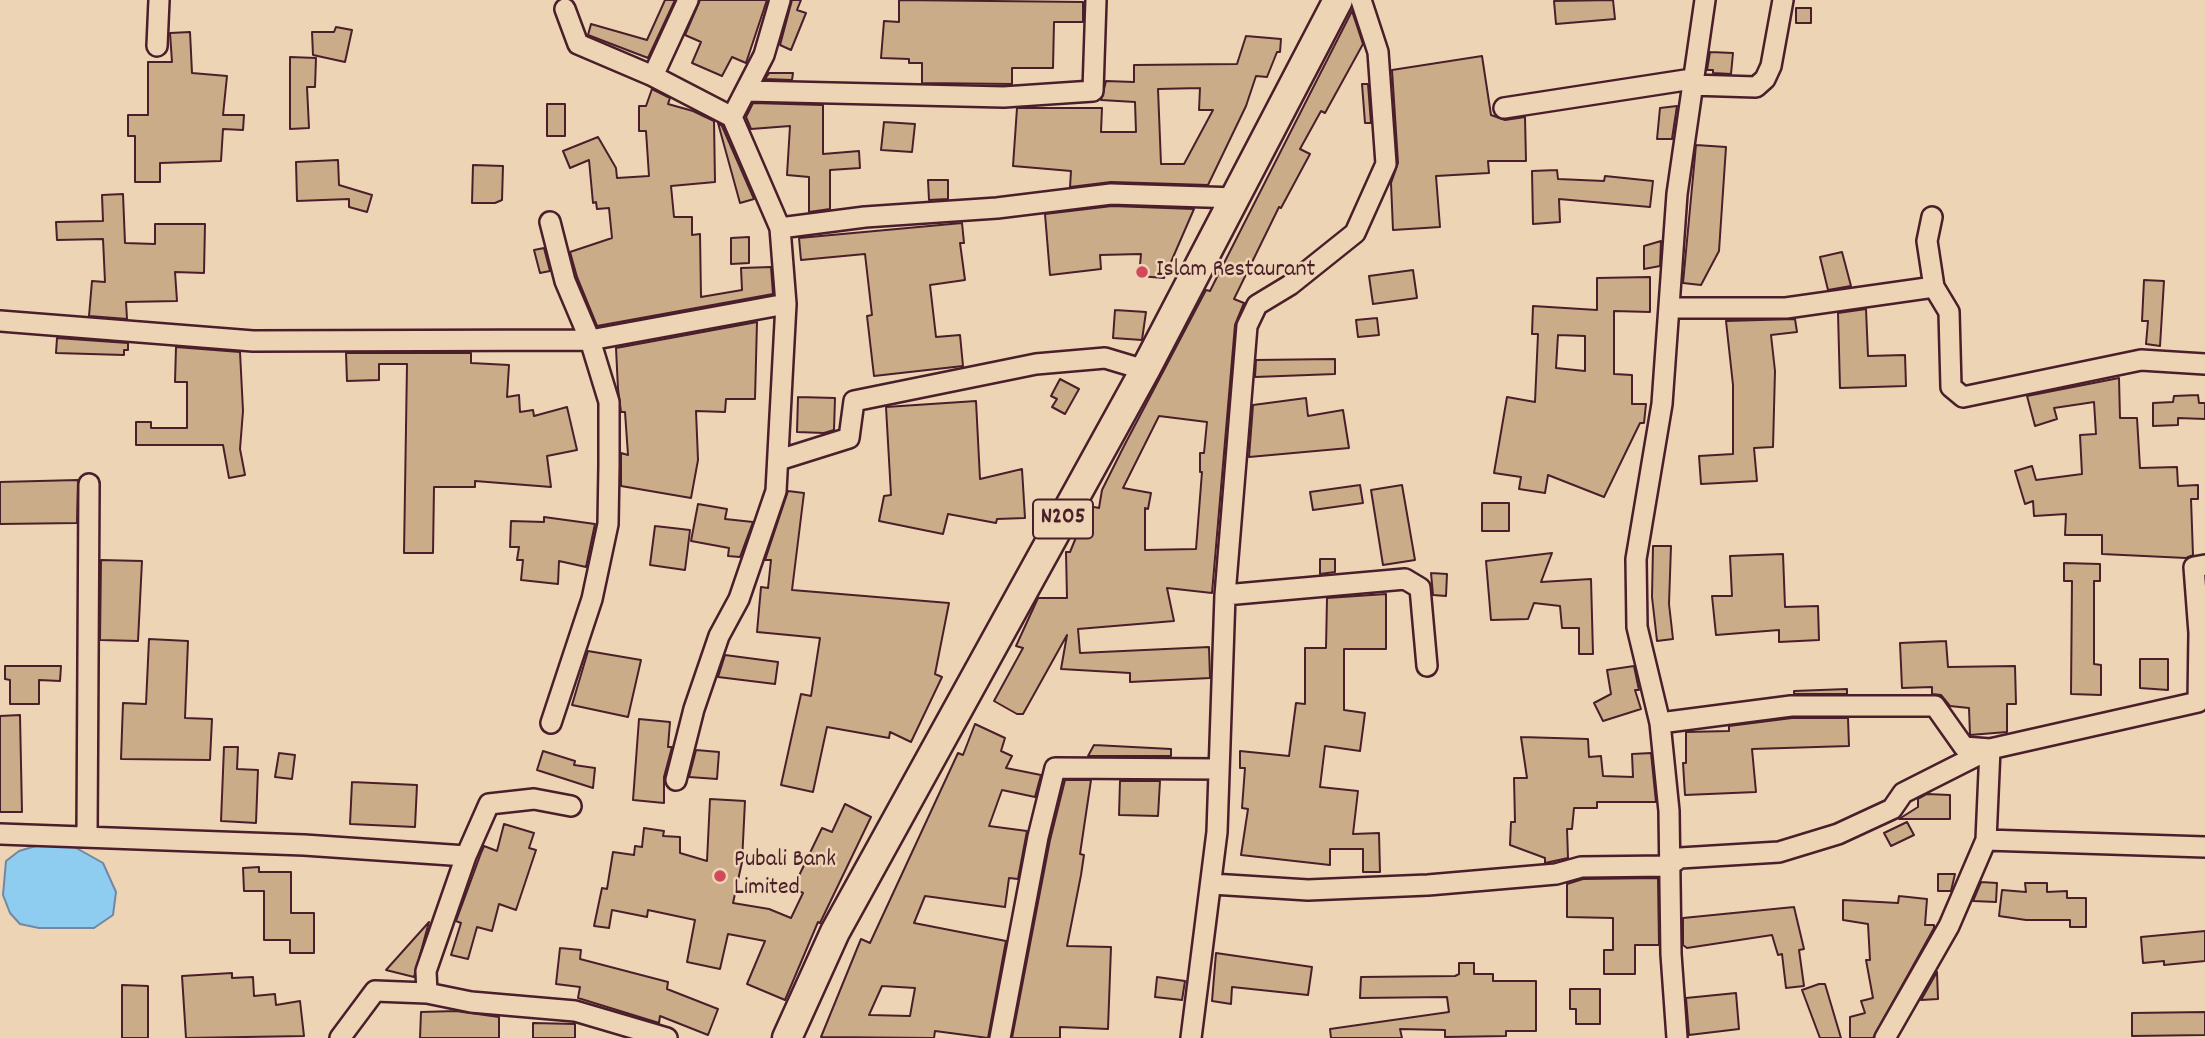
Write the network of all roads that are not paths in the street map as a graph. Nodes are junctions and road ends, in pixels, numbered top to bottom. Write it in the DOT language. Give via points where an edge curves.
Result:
graph roads {
  1 [pos="159,0"];
  2 [pos="688,0"];
  3 [pos="780,0"];
  4 [pos="1096,0"];
  5 [pos="1338,0"];
  6 [pos="1361,0"];
  7 [pos="1704,0"];
  8 [pos="1783,0"];
  9 [pos="565,9"];
  10 [pos="157,46"];
  11 [pos="653,76"];
  12 [pos="1692,82"];
  13 [pos="746,92"];
  14 [pos="1504,108"];
  15 [pos="732,117"];
  16 [pos="1237,198"];
  17 [pos="1932,217"];
  18 [pos="550,222"];
  19 [pos="780,228"];
  20 [pos="1934,287"];
  21 [pos="786,304"];
  22 [pos="1669,309"];
  23 [pos="0,321"];
  24 [pos="590,340"];
  25 [pos="2205,364"];
  26 [pos="1145,370"];
  27 [pos="779,460"];
  28 [pos="89,484"];
  29 [pos="2205,565"];
  30 [pos="1224,596"];
  31 [pos="1427,666"];
  32 [pos="551,723"];
  33 [pos="1660,723"];
  34 [pos="1990,749"];
  35 [pos="1218,769"];
  36 [pos="676,780"];
  37 [pos="571,806"];
  38 [pos="0,834"];
  39 [pos="87,835"];
  40 [pos="1986,840"];
  41 [pos="2205,847"];
  42 [pos="466,856"];
  43 [pos="1668,866"];
  44 [pos="1212,884"];
  45 [pos="427,993"];
  46 [pos="340,1038"];
  47 [pos="667,1038"];
  48 [pos="787,1038"];
  49 [pos="1000,1038"];
  50 [pos="1191,1038"];
  51 [pos="1677,1038"];
  52 [pos="1885,1038"];
  1 -- 10 [label="street"];
  2 -- 11 [label="street"];
  3 -- 13 [label="street" via="764,55"];
  4 -- 13 [label="street" via="1093,92 1004,97"];
  5 -- 16 [label="highway, N205"];
  6 -- 30 [label="street" via="1378,52 1386,164 1355,233 1257,305 1247,326"];
  7 -- 12 [label="street"];
  8 -- 12 [label="street" via="1765,79 1756,88"];
  9 -- 11 [label="street" via="578,44"];
  11 -- 15 [label="street"];
  12 -- 14 [label="street"];
  12 -- 22 [label="street" via="1677,194"];
  13 -- 15 [label="street"];
  15 -- 19 [label="street"];
  16 -- 19 [label="street" via="1111,194"];
  16 -- 26 [label="highway, N205"];
  17 -- 20 [label="street" via="1927,241"];
  18 -- 24 [label="street" via="565,281"];
  19 -- 21 [label="street"];
  20 -- 22 [label="street" via="1786,308"];
  20 -- 25 [label="street" via="1949,312 1951,387 1963,397 2141,360"];
  21 -- 24 [label="street"];
  21 -- 27 [label="street"];
  22 -- 33 [label="street" via="1662,404 1636,559 1637,627"];
  23 -- 24 [label="street" via="253,341"];
  24 -- 32 [label="street" via="609,402 608,524 592,599"];
  26 -- 27 [label="street" via="1105,358 1036,364 855,401 849,438"];
  26 -- 48 [label="highway, N205" via="835,932"];
  27 -- 36 [label="street" via="776,491 739,599 719,636"];
  28 -- 39 [label="street"];
  29 -- 34 [label="street" via="2194,567 2198,702"];
  30 -- 31 [label="street" via="1405,579 1420,588"];
  30 -- 35 [label="street"];
  33 -- 34 [label="street" via="1791,705 1935,706 1964,747"];
  33 -- 43 [label="street" via="1669,811"];
  34 -- 40 [label="street"];
  34 -- 43 [label="street" via="1903,793 1892,809 1839,834 1779,852 1680,858"];
  35 -- 44 [label="street"];
  35 -- 49 [label="street" via="1055,768"];
  37 -- 42 [label="street" via="534,799 489,804"];
  38 -- 39 [label="street"];
  39 -- 42 [label="street"];
  40 -- 41 [label="street"];
  40 -- 52 [label="street" via="1949,926"];
  42 -- 45 [label="street" via="426,971"];
  43 -- 44 [label="street" via="1581,867 1556,874 1428,885 1308,890"];
  43 -- 51 [label="street"];
  44 -- 50 [label="street"];
  45 -- 46 [label="street" via="375,991"];
  45 -- 47 [label="street" via="471,1002 575,1011"];
}
